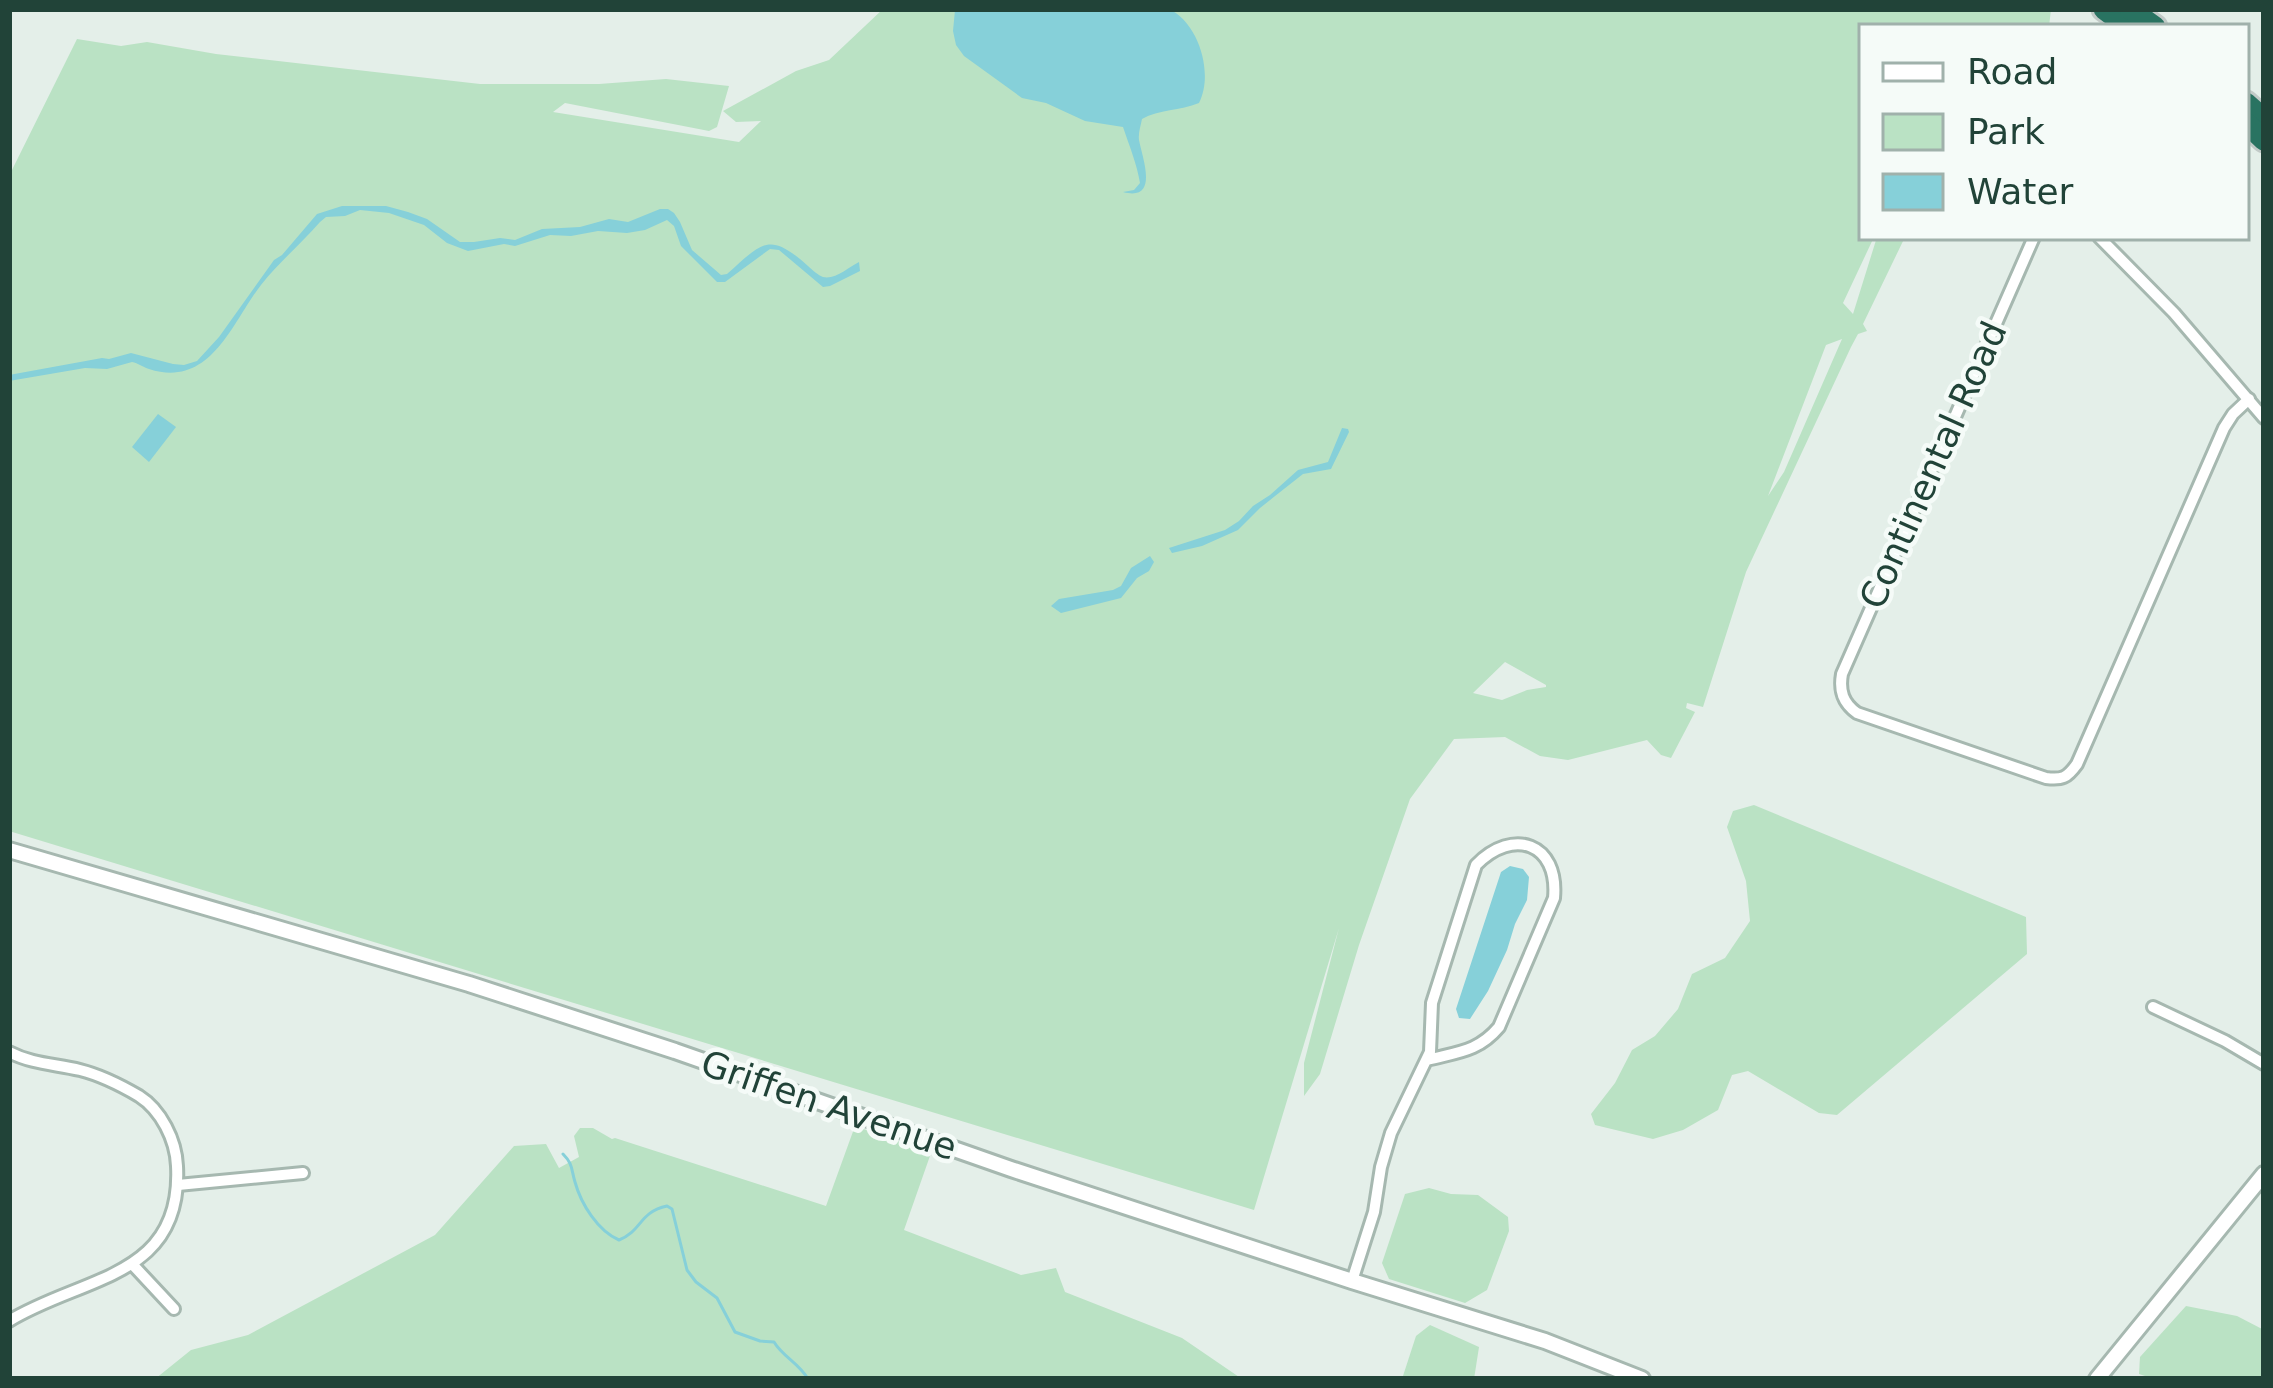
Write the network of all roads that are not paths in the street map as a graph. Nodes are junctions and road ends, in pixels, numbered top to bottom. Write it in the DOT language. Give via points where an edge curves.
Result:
graph roads {
  1 [pos="2033,240"];
  2 [pos="2102,240"];
  3 [pos="2249,399"];
  4 [pos="2264,418"];
  5 [pos="9,850"];
  6 [pos="2153,1007"];
  7 [pos="9,1052"];
  8 [pos="1427,1060"];
  9 [pos="2264,1064"];
  10 [pos="303,1173"];
  11 [pos="2264,1174"];
  12 [pos="178,1185"];
  13 [pos="133,1265"];
  14 [pos="1352,1281"];
  15 [pos="174,1309"];
  16 [pos="9,1321"];
  17 [pos="1642,1379"];
  18 [pos="2097,1379"];
  1 -- 3 [label="street, Continental Road" via="1842,674 1842,695 1857,713 2046,778 2068,776 2224,428"];
  2 -- 3 [label="street"];
  3 -- 4 [label="street"];
  5 -- 14 [label="street, Griffen Avenue" via="469,984"];
  6 -- 9 [label="street"];
  7 -- 12 [label="street" via="82,1071 143,1099 160,1115 176,1153"];
  8 -- 8 [label="street" via="1432,1004 1476,865 1503,844 1536,849 1556,879 1553,898 1499,1027 1477,1047"];
  8 -- 14 [label="street" via="1390,1133"];
  10 -- 12 [label="street"];
  11 -- 18 [label="street"];
  12 -- 13 [label="street" via="166,1228"];
  13 -- 15 [label="street"];
  13 -- 16 [label="street"];
  14 -- 17 [label="street, Griffen Avenue"];
}
